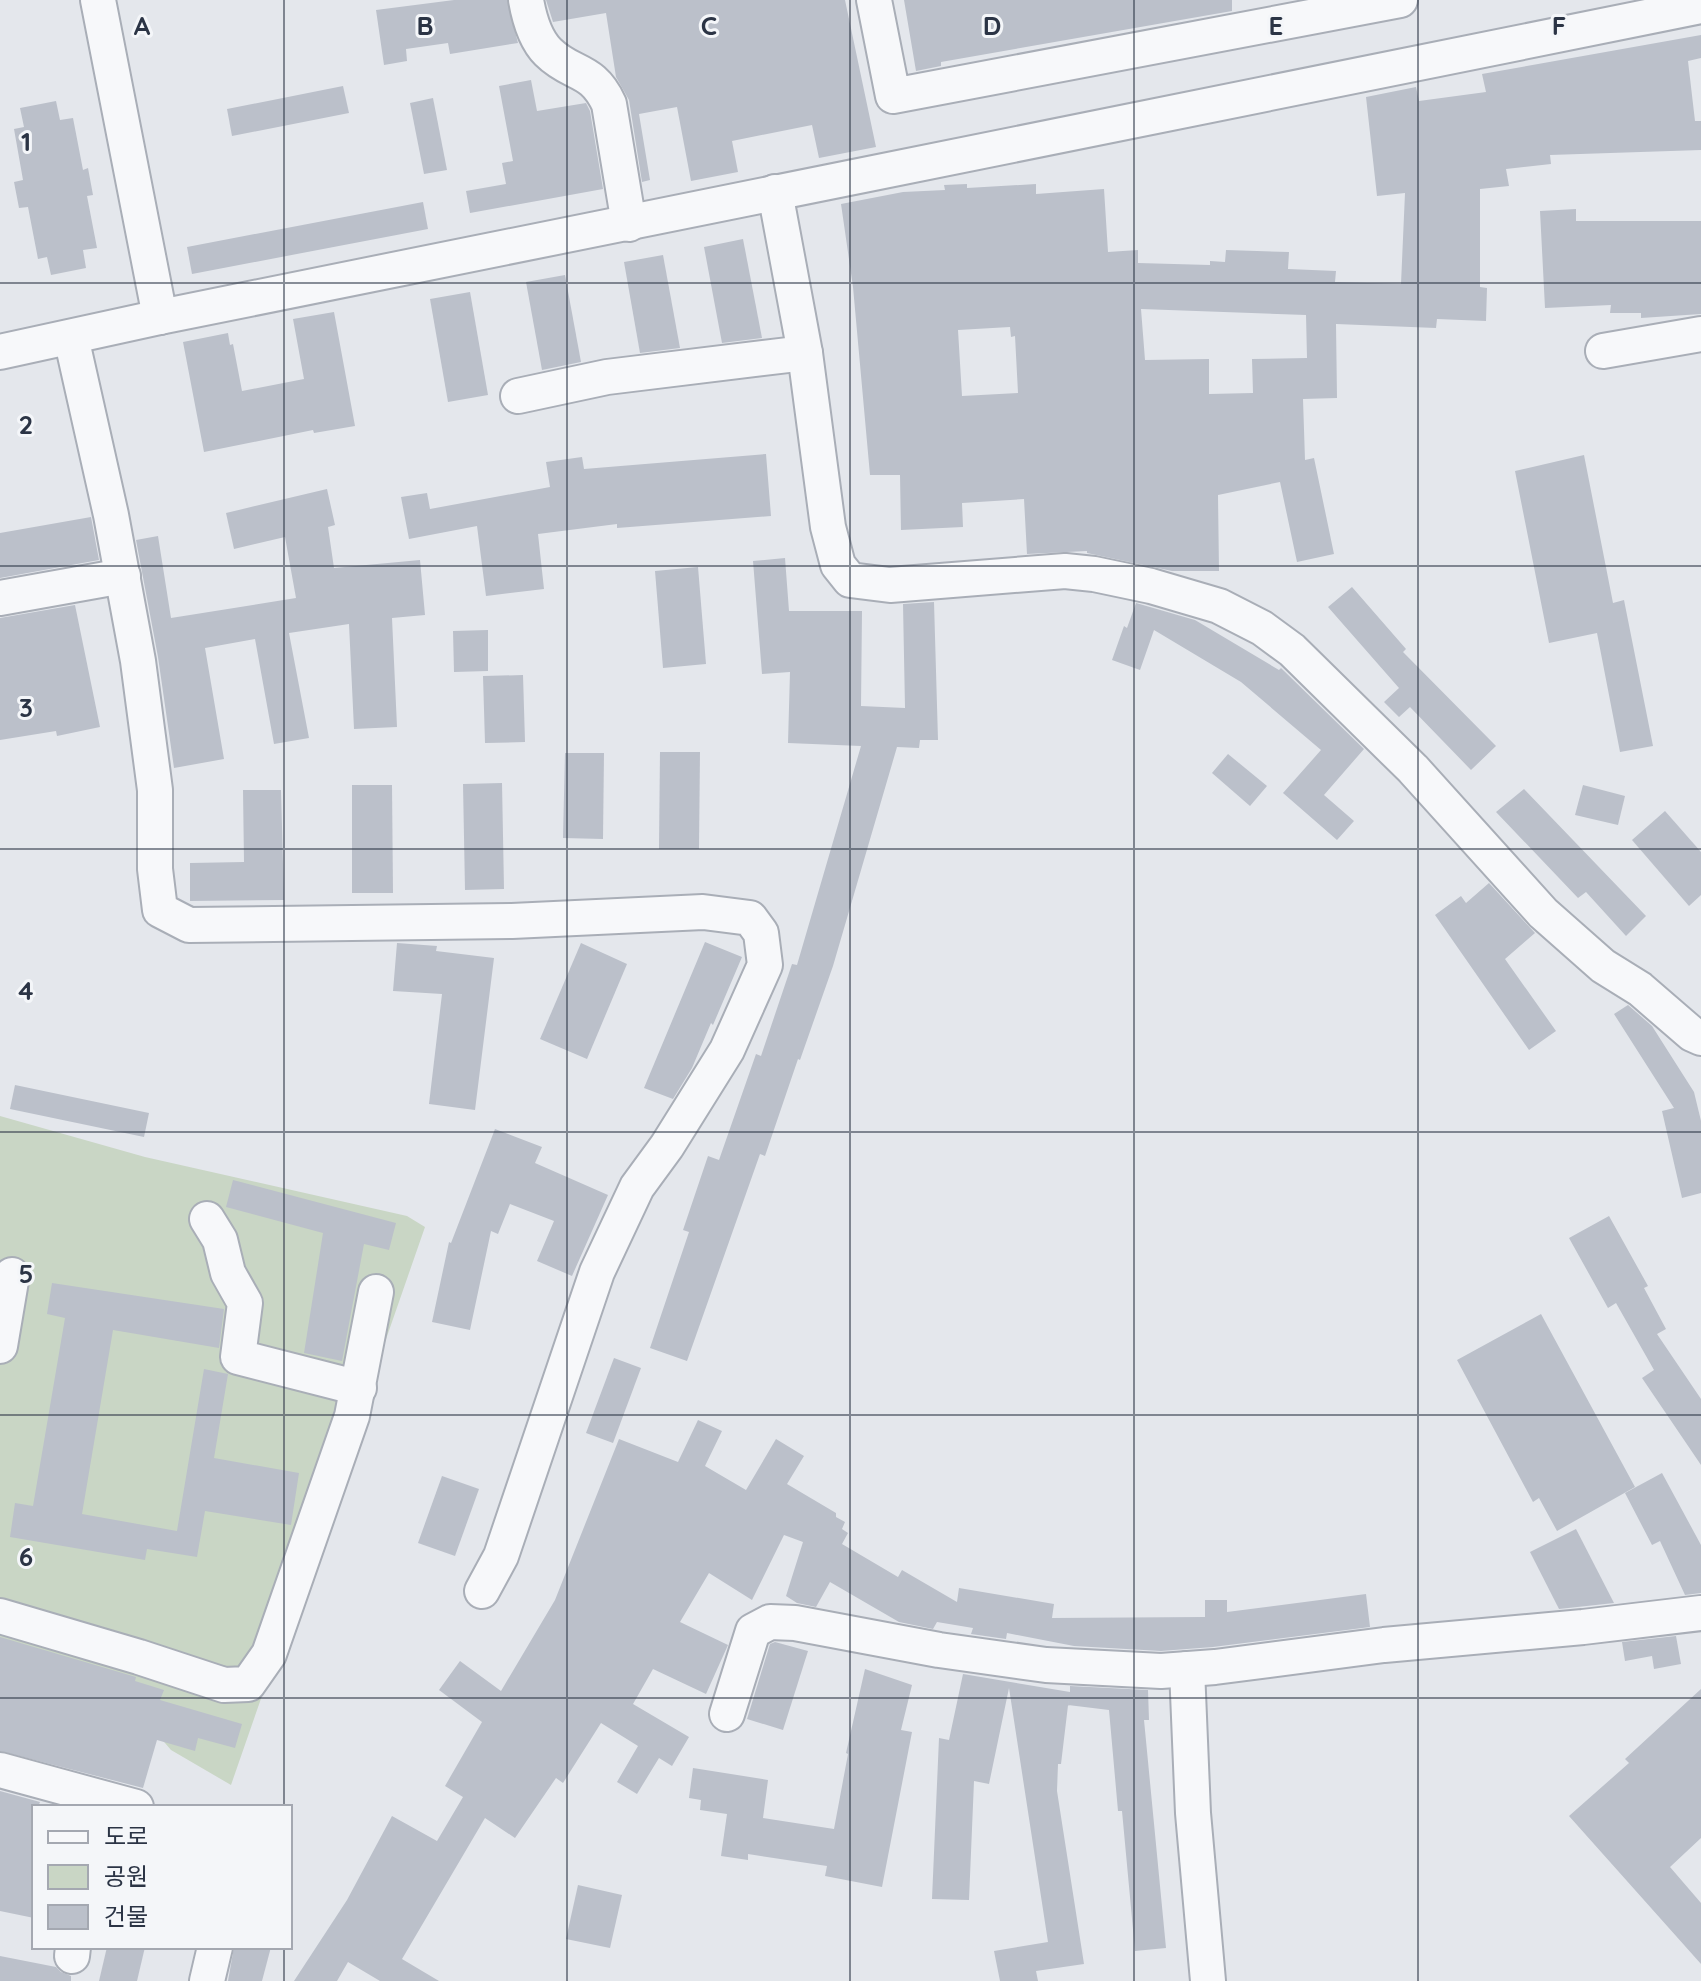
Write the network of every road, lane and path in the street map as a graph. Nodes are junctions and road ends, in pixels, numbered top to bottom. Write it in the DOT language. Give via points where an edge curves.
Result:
graph roads {
  1 [pos="98,0"];
  2 [pos="526,0"];
  3 [pos="874,0"];
  4 [pos="1385,2"];
  5 [pos="1701,6"];
  6 [pos="775,192"];
  7 [pos="629,224"];
  8 [pos="160,317"];
  9 [pos="1701,334"];
  10 [pos="71,337"];
  11 [pos="1603,351"];
  12 [pos="0,352"];
  13 [pos="805,353"];
  14 [pos="518,396"];
  15 [pos="123,576"];
  16 [pos="0,598"];
  17 [pos="1701,1038"];
  18 [pos="207,1219"];
  19 [pos="12,1275"];
  20 [pos="376,1292"];
  21 [pos="0,1346"];
  22 [pos="359,1388"];
  23 [pos="482,1591"];
  24 [pos="1701,1613"];
  25 [pos="0,1616"];
  26 [pos="1187,1669"];
  27 [pos="727,1714"];
  28 [pos="0,1770"];
  29 [pos="116,1804"];
  30 [pos="215,1949"];
  31 [pos="207,1981"];
  32 [pos="1208,1981"];
  1 -- 8 [label="street"];
  2 -- 7 [label="street" via="548,52 590,76 609,104"];
  3 -- 4 [label="street" via="893,96"];
  5 -- 6 [label="street"];
  6 -- 7 [label="street"];
  6 -- 13 [label="street"];
  7 -- 8 [label="street"];
  8 -- 10 [label="street"];
  9 -- 11 [label="street"];
  10 -- 12 [label="street"];
  10 -- 15 [label="street"];
  13 -- 14 [label="street" via="607,377"];
  13 -- 17 [label="street" via="828,527 838,565 850,580 890,585 1065,571 1094,574 1219,606 1262,628 1292,650 1413,769 1543,913 1603,966"];
  15 -- 16 [label="street"];
  15 -- 23 [label="street" via="155,790 160,910 189,925 512,921 703,912 750,918 761,933 765,965 727,1050 637,1187 597,1272 501,1556"];
  18 -- 22 [label="street" via="245,1303 238,1357"];
  19 -- 21 [label="street"];
  20 -- 22 [label="street"];
  22 -- 25 [label="street" via="269,1654 248,1684 224,1685"];
  24 -- 26 [label="street"];
  26 -- 27 [label="street" via="1046,1665 770,1622 753,1631"];
  26 -- 32 [label="street"];
  28 -- 29 [label="street"];
  30 -- 31 [label="street"];
}
